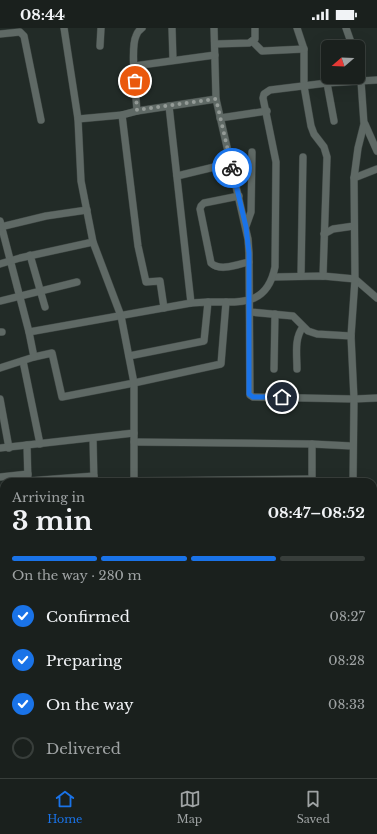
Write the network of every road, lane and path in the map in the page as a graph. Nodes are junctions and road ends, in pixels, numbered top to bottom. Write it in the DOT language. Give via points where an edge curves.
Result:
graph roads {
  1 [pos="64,28"];
  2 [pos="101,28"];
  3 [pos="142,28"];
  4 [pos="172,28"];
  5 [pos="214,28"];
  6 [pos="255,28"];
  7 [pos="297,28"];
  8 [pos="346,28"];
  9 [pos="0,34"];
  10 [pos="350,40"];
  11 [pos="252,41"];
  12 [pos="215,44"];
  13 [pos="100,46"];
  14 [pos="304,49"];
  15 [pos="215,55"];
  16 [pos="173,60"];
  17 [pos="134,66"];
  18 [pos="377,80"];
  19 [pos="365,81"];
  20 [pos="321,84"];
  21 [pos="327,84"];
  22 [pos="361,84"];
  23 [pos="304,86"];
  24 [pos="216,99"];
  25 [pos="169,106"];
  26 [pos="137,110"];
  27 [pos="266,111"];
  28 [pos="122,115"];
  29 [pos="220,118"];
  30 [pos="78,119"];
  31 [pos="41,120"];
  32 [pos="334,121"];
  33 [pos="364,124"];
  34 [pos="377,151"];
  35 [pos="252,152"];
  36 [pos="303,157"];
  37 [pos="231,163"];
  38 [pos="377,169"];
  39 [pos="177,176"];
  40 [pos="354,178"];
  41 [pos="239,196"];
  42 [pos="87,210"];
  43 [pos="0,225"];
  44 [pos="354,226"];
  45 [pos="246,227"];
  46 [pos="324,234"];
  47 [pos="93,242"];
  48 [pos="30,255"];
  49 [pos="10,261"];
  50 [pos="249,262"];
  51 [pos="0,264"];
  52 [pos="301,276"];
  53 [pos="323,276"];
  54 [pos="273,277"];
  55 [pos="355,279"];
  56 [pos="78,282"];
  57 [pos="40,291"];
  58 [pos="19,296"];
  59 [pos="377,298"];
  60 [pos="250,300"];
  61 [pos="0,301"];
  62 [pos="208,302"];
  63 [pos="226,302"];
  64 [pos="191,303"];
  65 [pos="45,306"];
  66 [pos="164,308"];
  67 [pos="250,312"];
  68 [pos="274,314"];
  69 [pos="121,316"];
  70 [pos="303,327"];
  71 [pos="29,332"];
  72 [pos="351,336"];
  73 [pos="129,356"];
  74 [pos="34,357"];
  75 [pos="23,360"];
  76 [pos="0,368"];
  77 [pos="274,369"];
  78 [pos="297,369"];
  79 [pos="134,384"];
  80 [pos="377,398"];
  81 [pos="0,399"];
  82 [pos="354,399"];
  83 [pos="134,433"];
  84 [pos="93,438"];
  85 [pos="134,442"];
  86 [pos="40,444"];
  87 [pos="312,444"];
  88 [pos="27,445"];
  89 [pos="352,446"];
  90 [pos="0,448"];
  91 [pos="9,448"];
  92 [pos="0,477"];
  93 [pos="14,478"];
  94 [pos="28,478"];
  95 [pos="94,478"];
  96 [pos="134,478"];
  97 [pos="312,478"];
  98 [pos="353,478"];
  1 -- 30 [label="street"];
  2 -- 13 [label="street"];
  3 -- 17 [label="street" via="135,37"];
  4 -- 16 [label="street"];
  5 -- 12 [label="street"];
  6 -- 11 [label="street"];
  7 -- 14 [label="street"];
  8 -- 10 [label="street"];
  9 -- 31 [label="street" via="20,32 24,36"];
  11 -- 12 [label="street"];
  11 -- 14 [label="street" via="262,52"];
  12 -- 15 [label="street"];
  14 -- 23 [label="street"];
  15 -- 16 [label="street"];
  15 -- 24 [label="street"];
  16 -- 17 [label="street"];
  17 -- 26 [label="street"];
  18 -- 19 [label="street"];
  20 -- 23 [label="street"];
  21 -- 32 [label="street"];
  22 -- 33 [label="street"];
  23 -- 27 [label="street" via="266,92 263,98"];
  23 -- 46 [label="street" via="310,126 324,147 326,157"];
  24 -- 25 [label="street"];
  24 -- 29 [label="street"];
  25 -- 26 [label="street"];
  25 -- 39 [label="street"];
  26 -- 28 [label="street"];
  27 -- 29 [label="street"];
  27 -- 54 [label="street" via="276,162"];
  28 -- 30 [label="street"];
  28 -- 66 [label="street" via="138,246 146,282 160,282"];
  29 -- 37 [label="street"];
  30 -- 42 [label="street" via="81,180"];
  33 -- 34 [label="street"];
  33 -- 40 [label="street"];
  35 -- 45 [label="street" via="251,212"];
  36 -- 52 [label="street"];
  37 -- 39 [label="street"];
  37 -- 41 [label="street"];
  38 -- 40 [label="street"];
  39 -- 64 [label="street"];
  40 -- 44 [label="street"];
  41 -- 45 [label="street"];
  41 -- 50 [label="street" via="204,203 200,209 212,263 216,267 222,267"];
  42 -- 43 [label="street"];
  42 -- 47 [label="street"];
  43 -- 49 [label="street"];
  44 -- 46 [label="street" via="333,229"];
  44 -- 55 [label="street"];
  45 -- 50 [label="street"];
  46 -- 53 [label="street"];
  47 -- 48 [label="street"];
  47 -- 69 [label="street"];
  48 -- 49 [label="street"];
  48 -- 57 [label="street"];
  49 -- 51 [label="street"];
  49 -- 58 [label="street"];
  50 -- 60 [label="street"];
  52 -- 53 [label="street"];
  52 -- 54 [label="street"];
  53 -- 55 [label="street"];
  54 -- 60 [label="street" via="263,293"];
  55 -- 59 [label="street"];
  55 -- 72 [label="street"];
  56 -- 57 [label="street"];
  57 -- 58 [label="street"];
  57 -- 65 [label="street"];
  58 -- 61 [label="street"];
  58 -- 71 [label="street"];
  60 -- 63 [label="street"];
  60 -- 67 [label="street"];
  62 -- 63 [label="street"];
  62 -- 64 [label="street"];
  62 -- 73 [label="street" via="204,341"];
  63 -- 79 [label="street" via="221,364"];
  64 -- 66 [label="street"];
  66 -- 69 [label="street"];
  67 -- 68 [label="street"];
  67 -- 82 [label="street" via="251,396"];
  68 -- 70 [label="street" via="293,316"];
  68 -- 77 [label="street"];
  69 -- 71 [label="street"];
  69 -- 73 [label="street"];
  70 -- 72 [label="street" via="317,334"];
  70 -- 78 [label="street" via="297,337"];
  71 -- 74 [label="street"];
  72 -- 82 [label="street"];
  73 -- 79 [label="street"];
  74 -- 75 [label="street"];
  74 -- 79 [label="street" via="52,353 62,397"];
  75 -- 76 [label="street"];
  75 -- 86 [label="street"];
  79 -- 83 [label="street"];
  80 -- 82 [label="street"];
  81 -- 91 [label="street"];
  82 -- 89 [label="street"];
  83 -- 84 [label="street"];
  83 -- 85 [label="street"];
  84 -- 86 [label="street"];
  84 -- 95 [label="street"];
  85 -- 87 [label="street"];
  85 -- 96 [label="street"];
  86 -- 88 [label="street"];
  87 -- 89 [label="street"];
  87 -- 97 [label="street"];
  88 -- 91 [label="street"];
  88 -- 94 [label="street"];
  89 -- 98 [label="street"];
  90 -- 91 [label="street"];
  92 -- 93 [label="street"];
}
